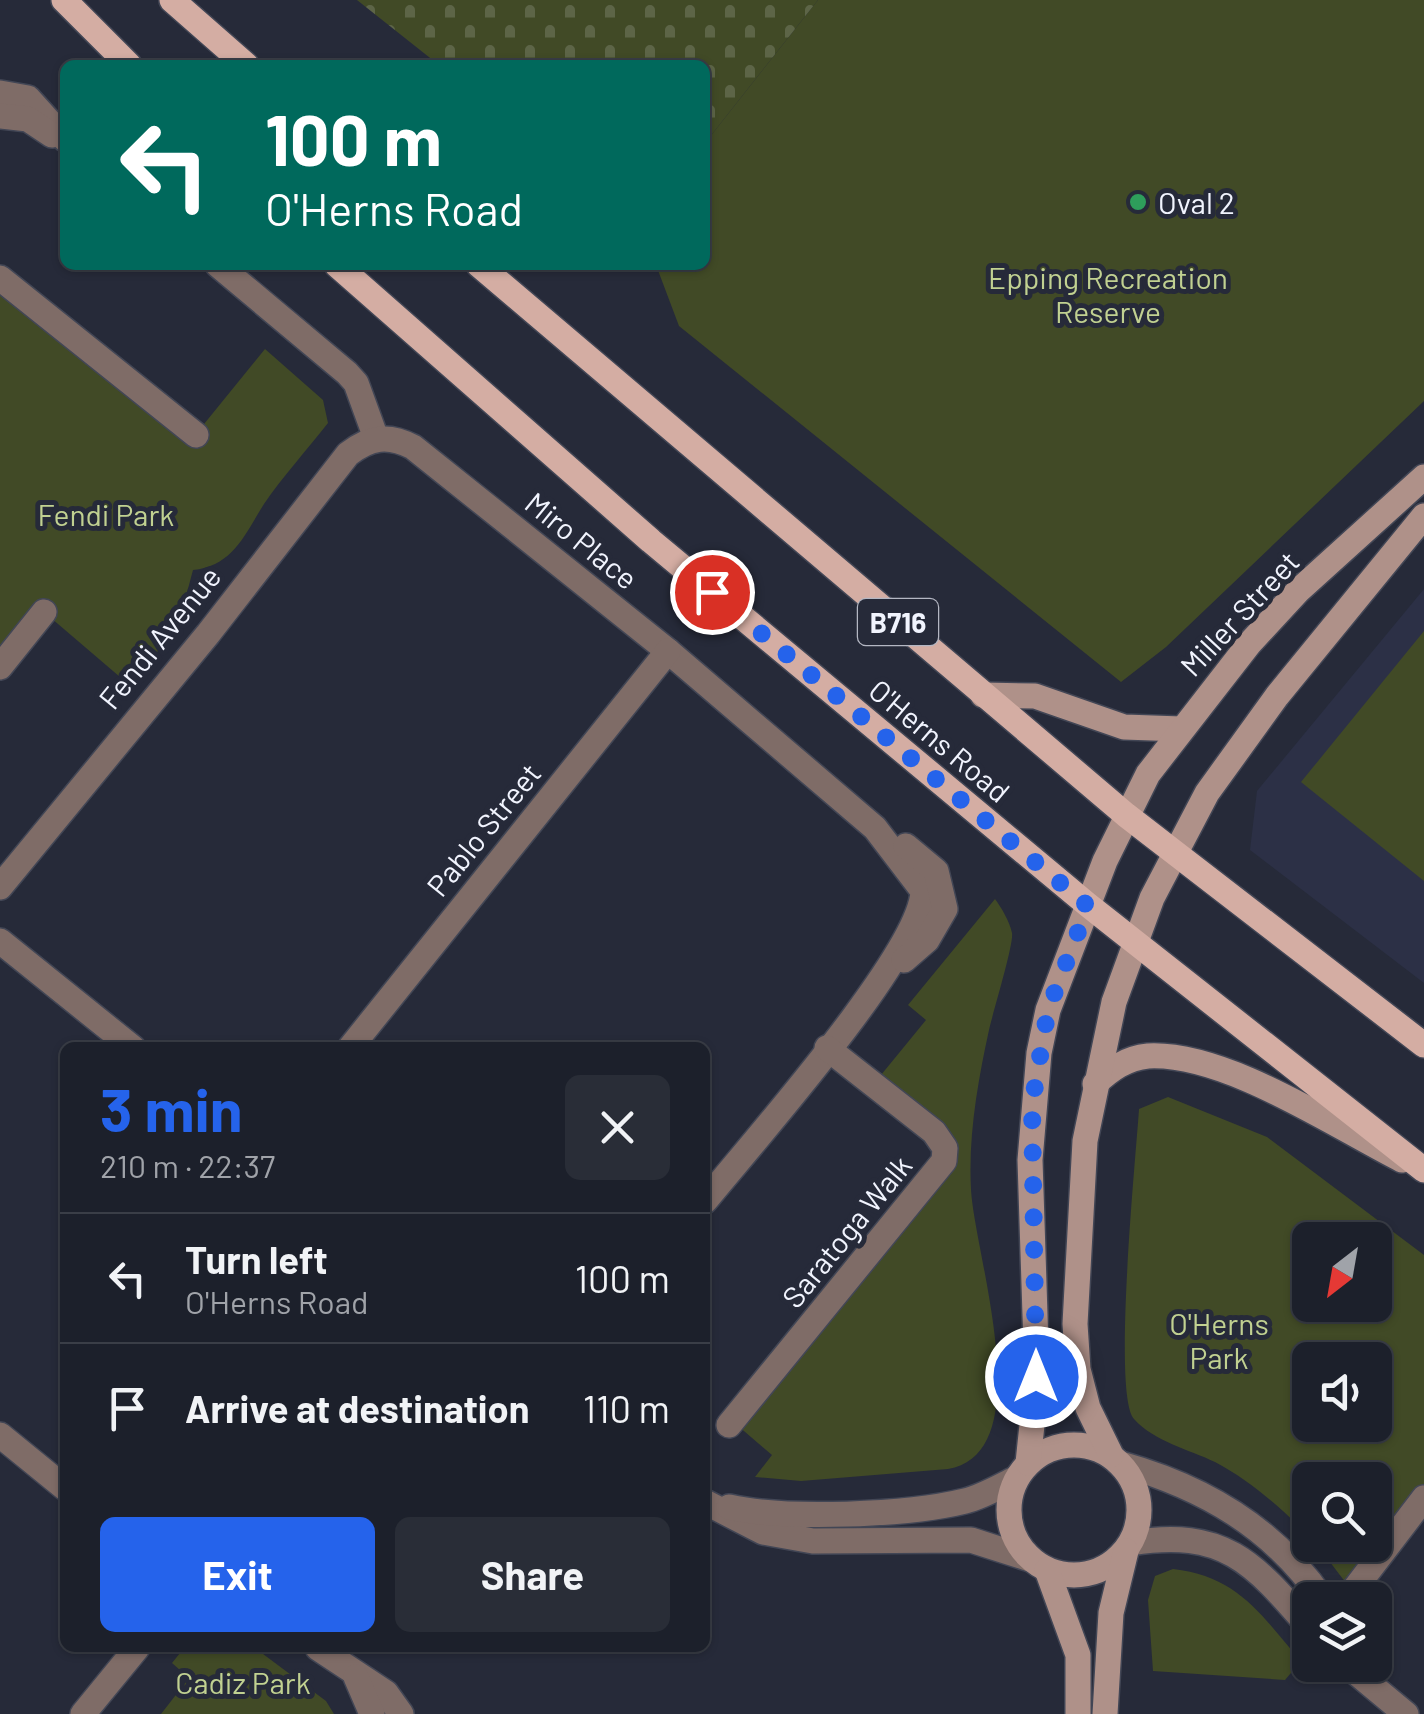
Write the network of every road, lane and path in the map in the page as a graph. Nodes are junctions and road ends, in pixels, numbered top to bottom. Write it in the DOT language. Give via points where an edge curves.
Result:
graph roads {
  1 [pos="64,0"];
  2 [pos="172,0"];
  3 [pos="123,60"];
  4 [pos="240,60"];
  5 [pos="0,93"];
  6 [pos="0,116"];
  7 [pos="60,135"];
  8 [pos="60,138"];
  9 [pos="224,270"];
  10 [pos="343,270"];
  11 [pos="485,270"];
  12 [pos="0,278"];
  13 [pos="196,435"];
  14 [pos="376,438"];
  15 [pos="1424,477"];
  16 [pos="1424,516"];
  17 [pos="44,612"];
  18 [pos="668,651"];
  19 [pos="0,668"];
  20 [pos="983,695"];
  21 [pos="1181,729"];
  22 [pos="1126,815"];
  23 [pos="1173,852"];
  24 [pos="0,887"];
  25 [pos="1088,906"];
  26 [pos="0,941"];
  27 [pos="1137,943"];
  28 [pos="126,1042"];
  29 [pos="355,1042"];
  30 [pos="1424,1045"];
  31 [pos="827,1048"];
  32 [pos="1095,1084"];
  33 [pos="1424,1170"];
  34 [pos="710,1196"];
  35 [pos="729,1425"];
  36 [pos="0,1436"];
  37 [pos="1116,1460"];
  38 [pos="1021,1471"];
  39 [pos="60,1484"];
  40 [pos="1424,1498"];
  41 [pos="710,1503"];
  42 [pos="710,1505"];
  43 [pos="1129,1547"];
  44 [pos="1038,1564"];
  45 [pos="1308,1582"];
  46 [pos="1360,1582"];
  47 [pos="1292,1608"];
  48 [pos="134,1652"];
  49 [pos="339,1658"];
  50 [pos="1367,1682"];
  51 [pos="1379,1682"];
  52 [pos="1400,1709"];
  53 [pos="83,1714"];
  54 [pos="372,1714"];
  55 [pos="401,1714"];
  56 [pos="1078,1714"];
  57 [pos="1105,1714"];
  1 -- 3 [label="main road"];
  2 -- 4 [label="main road"];
  5 -- 7 [label="street" via="28,98"];
  6 -- 8 [label="street" via="28,119"];
  9 -- 14 [label="street" via="348,373"];
  10 -- 25 [label="main road, O'Herns Road" via="651,542"];
  11 -- 20 [label="main road, O'Herns Road / B716"];
  12 -- 13 [label="street"];
  14 -- 18 [label="street, Miro Place" via="413,447"];
  14 -- 24 [label="street, Fendi Avenue" via="348,454 328,477"];
  15 -- 21 [label="street, Miller Street" via="1298,591"];
  16 -- 23 [label="street" via="1268,708"];
  17 -- 19 [label="street"];
  18 -- 29 [label="street, Pablo Street"];
  18 -- 31 [label="street, Miro Place" via="875,828 916,875 934,908 927,940 885,976"];
  20 -- 21 [label="street" via="1035,696 1124,727"];
  20 -- 22 [label="main road, O'Herns Road / B716"];
  21 -- 22 [label="street, Miller Street"];
  22 -- 23 [label="main road, O'Herns Road / B716"];
  22 -- 25 [label="street, Miller Street"];
  23 -- 27 [label="street"];
  23 -- 30 [label="main road, O'Herns Road / B716"];
  25 -- 27 [label="main road, O'Herns Road"];
  25 -- 38 [label="street, Miller Street" via="1048,1010 1032,1104 1036,1377"];
  26 -- 28 [label="street"];
  27 -- 32 [label="street"];
  27 -- 33 [label="main road, O'Herns Road"];
  31 -- 34 [label="street"];
  31 -- 35 [label="street, Saratoga Walk" via="934,1132 944,1162"];
  32 -- 33 [label="street" via="1115,1066 1145,1056 1224,1069"];
  32 -- 37 [label="street" via="1085,1141 1075,1324 1088,1408"];
  36 -- 39 [label="street"];
  37 -- 38 [label="street" via="1090,1446 1068,1444 1046,1450"];
  37 -- 43 [label="street" via="1140,1502"];
  37 -- 45 [label="street" via="1223,1504 1279,1547"];
  38 -- 41 [label="street" via="964,1501 873,1511 748,1511"];
  38 -- 44 [label="street" via="1008,1500 1009,1522"];
  40 -- 46 [label="street"];
  42 -- 44 [label="street" via="763,1532 814,1540 971,1540"];
  43 -- 44 [label="street" via="1090,1574"];
  43 -- 47 [label="street" via="1189,1538 1236,1553"];
  43 -- 57 [label="street" via="1112,1612"];
  44 -- 56 [label="street" via="1078,1655"];
  48 -- 53 [label="street"];
  49 -- 54 [label="street"];
  49 -- 55 [label="street" via="386,1693"];
  50 -- 52 [label="street"];
  51 -- 52 [label="street"];
}
